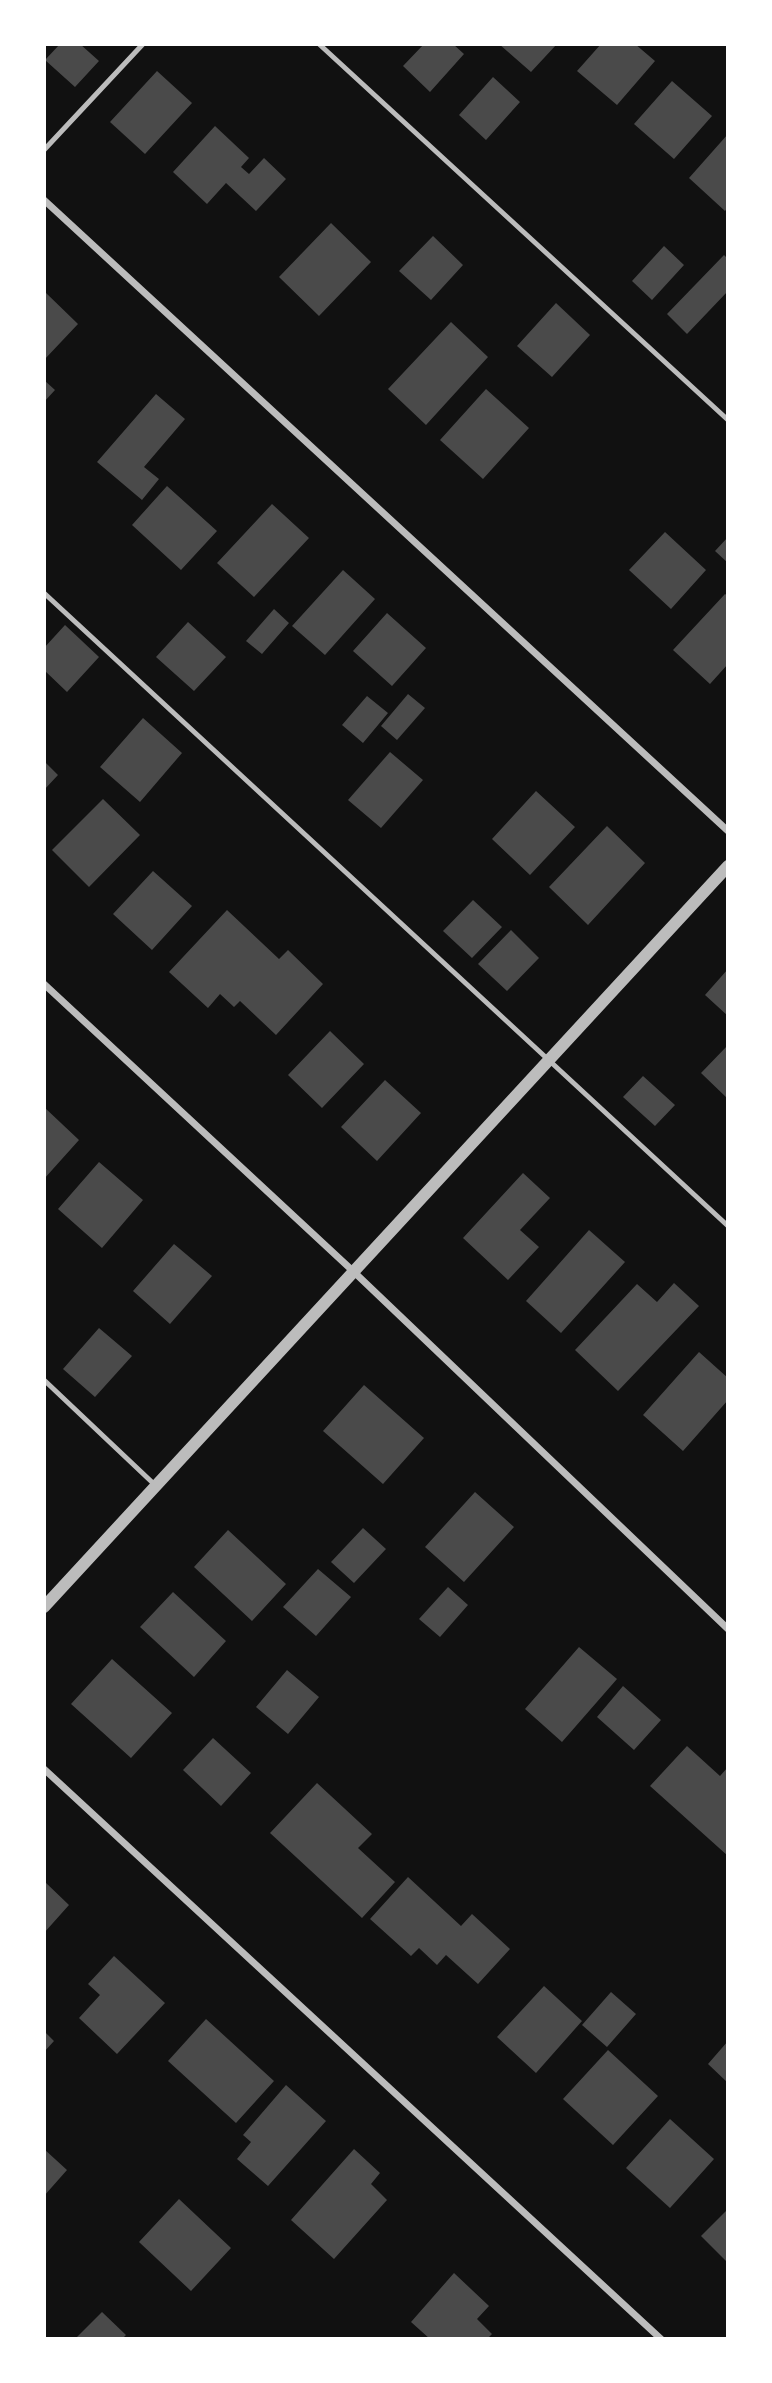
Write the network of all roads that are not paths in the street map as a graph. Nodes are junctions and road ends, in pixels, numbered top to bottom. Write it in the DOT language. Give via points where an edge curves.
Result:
graph roads {
  1 [pos="143,44"];
  2 [pos="319,44"];
  3 [pos="44,150"];
  4 [pos="44,200"];
  5 [pos="728,420"];
  6 [pos="44,593"];
  7 [pos="728,831"];
  8 [pos="728,866"];
  9 [pos="44,984"];
  10 [pos="550,1060"];
  11 [pos="728,1226"];
  12 [pos="354,1272"];
  13 [pos="44,1380"];
  14 [pos="155,1485"];
  15 [pos="44,1607"];
  16 [pos="728,1629"];
  17 [pos="44,1769"];
  18 [pos="661,2339"];
  1 -- 3 [label="lane"];
  2 -- 5 [label="lane"];
  4 -- 7 [label="street"];
  6 -- 10 [label="lane"];
  8 -- 10 [label="street"];
  9 -- 12 [label="street"];
  10 -- 11 [label="lane"];
  10 -- 12 [label="street"];
  12 -- 14 [label="street"];
  12 -- 16 [label="street"];
  13 -- 14 [label="lane"];
  14 -- 15 [label="street"];
  17 -- 18 [label="street"];
}
